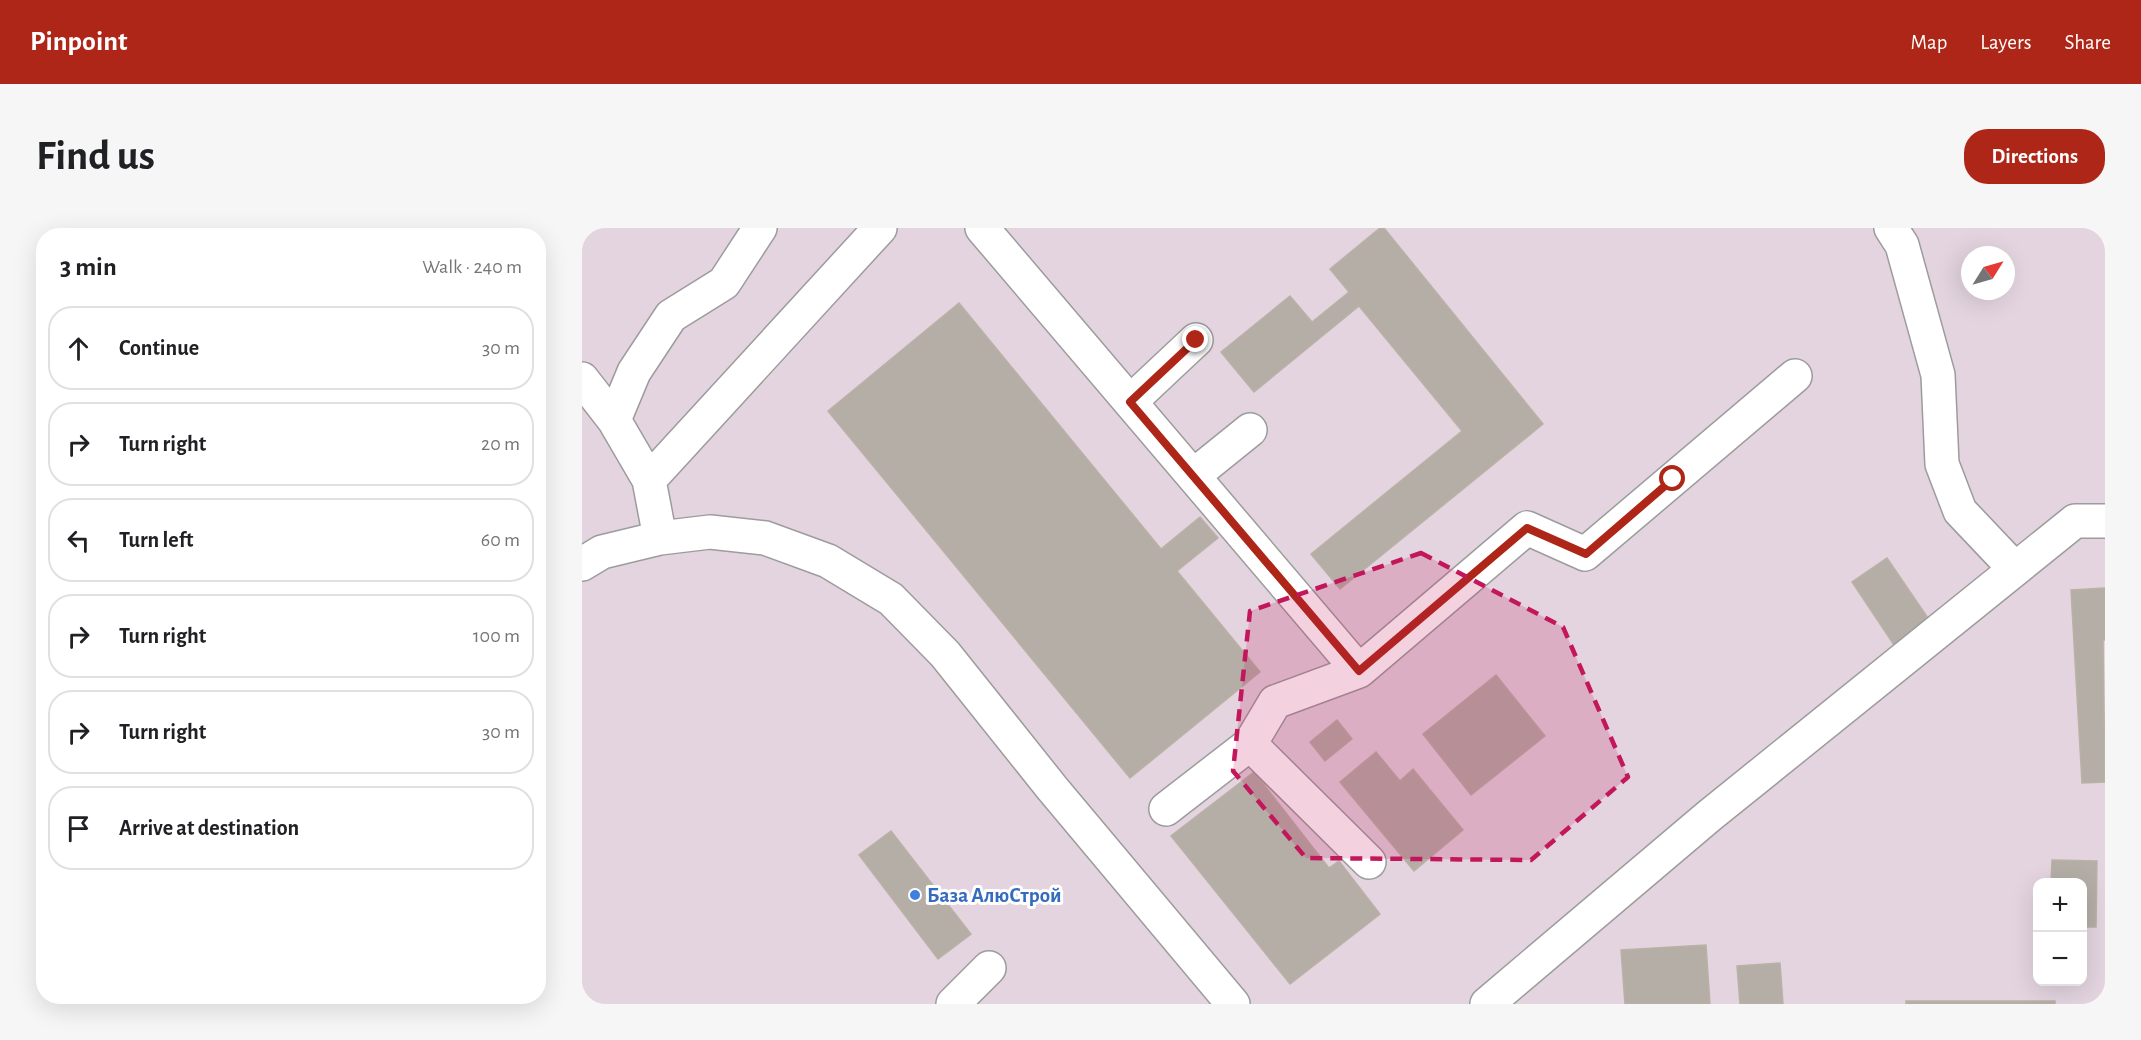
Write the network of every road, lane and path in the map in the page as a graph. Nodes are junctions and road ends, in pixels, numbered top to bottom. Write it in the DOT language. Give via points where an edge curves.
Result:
graph roads {
  1 [pos="760,228"];
  2 [pos="880,228"];
  3 [pos="981,228"];
  4 [pos="1891,228"];
  5 [pos="1196,340"];
  6 [pos="1795,376"];
  7 [pos="582,379"];
  8 [pos="1130,402"];
  9 [pos="615,420"];
  10 [pos="1250,430"];
  11 [pos="1193,476"];
  12 [pos="649,480"];
  13 [pos="2105,521"];
  14 [pos="660,538"];
  15 [pos="582,564"];
  16 [pos="2015,569"];
  17 [pos="1359,671"];
  18 [pos="1250,744"];
  19 [pos="1166,809"];
  20 [pos="1369,862"];
  21 [pos="989,968"];
  22 [pos="954,1004"];
  23 [pos="1233,1004"];
  24 [pos="1487,1004"];
  1 -- 9 [label="street" via="724,283 671,316 634,372"];
  2 -- 12 [label="street"];
  3 -- 8 [label="street"];
  4 -- 16 [label="street" via="1902,245 1938,375 1942,464 1960,511"];
  5 -- 8 [label="street"];
  6 -- 17 [label="street" via="1586,554 1527,528"];
  7 -- 9 [label="street"];
  8 -- 11 [label="street"];
  9 -- 12 [label="street"];
  10 -- 11 [label="street"];
  11 -- 17 [label="street"];
  12 -- 14 [label="street"];
  13 -- 16 [label="street" via="2075,521"];
  14 -- 15 [label="street" via="602,552"];
  14 -- 23 [label="street" via="710,532 765,538 828,561 891,598 945,654"];
  16 -- 24 [label="street" via="1709,816"];
  17 -- 18 [label="street" via="1275,702"];
  18 -- 19 [label="street"];
  18 -- 20 [label="street"];
  21 -- 22 [label="street"];
}
